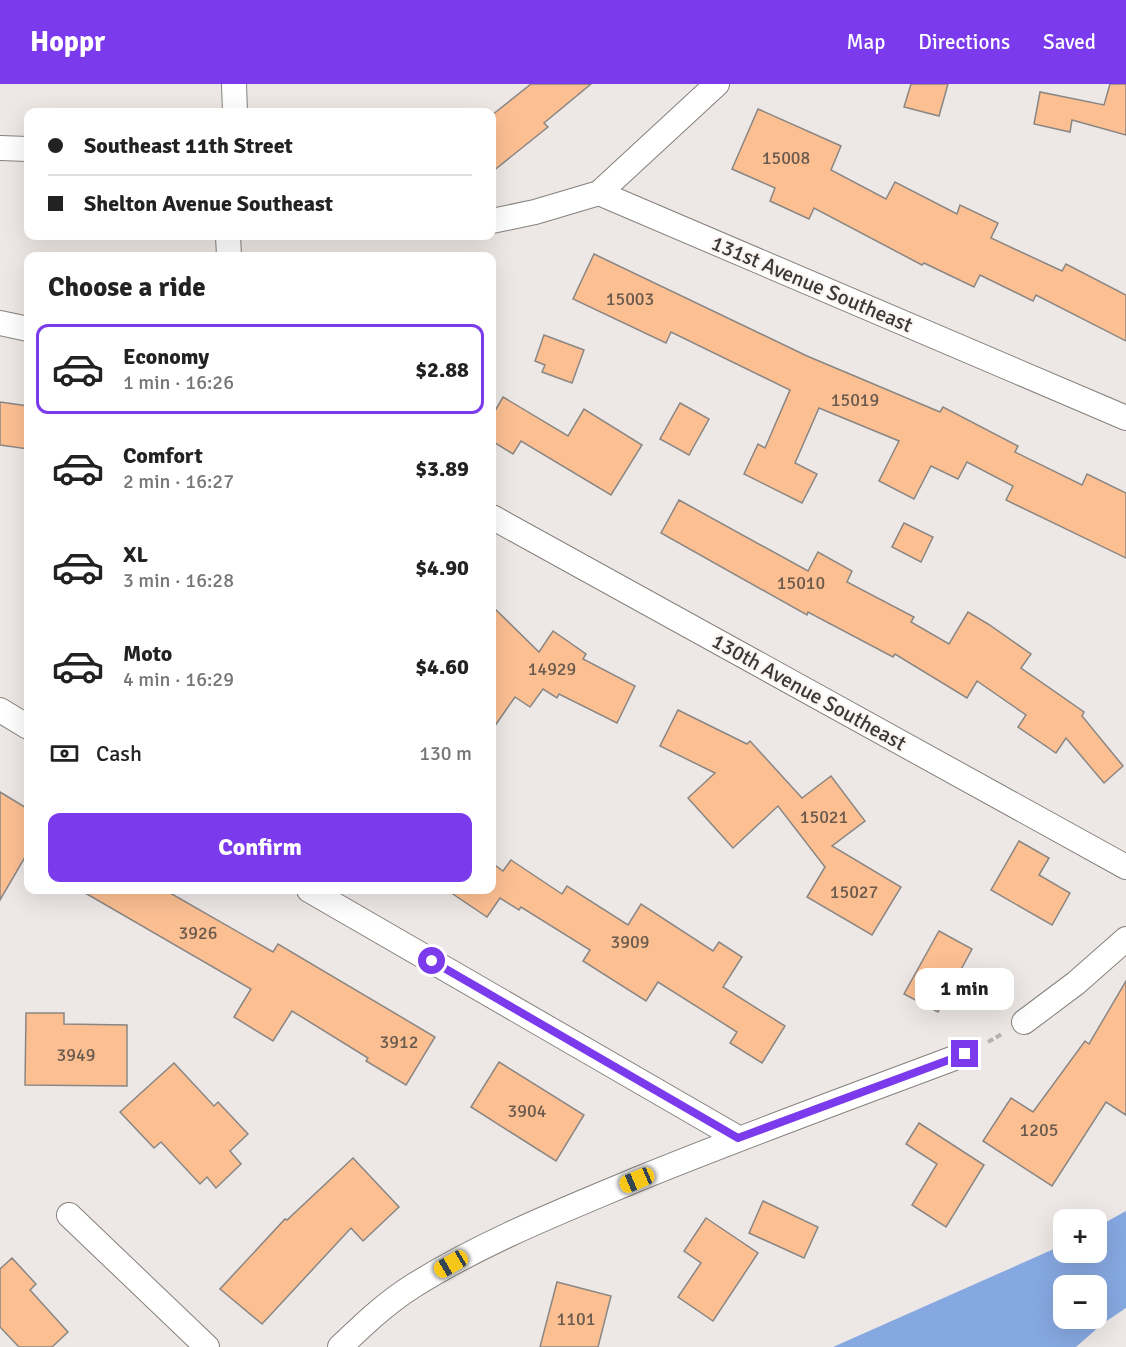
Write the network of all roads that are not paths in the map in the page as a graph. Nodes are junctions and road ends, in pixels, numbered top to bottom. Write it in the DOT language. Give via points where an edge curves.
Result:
graph roads {
  1 [pos="234,84"];
  2 [pos="717,84"];
  3 [pos="235,108"];
  4 [pos="0,148"];
  5 [pos="24,149"];
  6 [pos="599,193"];
  7 [pos="496,220"];
  8 [pos="0,323"];
  9 [pos="24,327"];
  10 [pos="1126,418"];
  11 [pos="496,519"];
  12 [pos="0,710"];
  13 [pos="24,725"];
  14 [pos="1126,867"];
  15 [pos="316,894"];
  16 [pos="1126,939"];
  17 [pos="1024,1022"];
  18 [pos="965,1054"];
  19 [pos="738,1138"];
  20 [pos="69,1215"];
  21 [pos="207,1347"];
  22 [pos="340,1347"];
  1 -- 3 [label="street"];
  2 -- 6 [label="street"];
  4 -- 5 [label="street"];
  6 -- 7 [label="street"];
  6 -- 10 [label="street, 131st Avenue Southeast"];
  8 -- 9 [label="street"];
  11 -- 14 [label="street, 130th Avenue Southeast"];
  12 -- 13 [label="street"];
  15 -- 19 [label="street"];
  16 -- 17 [label="street"];
  18 -- 19 [label="street"];
  19 -- 22 [label="street" via="470,1253 411,1287"];
  20 -- 21 [label="street"];
}
